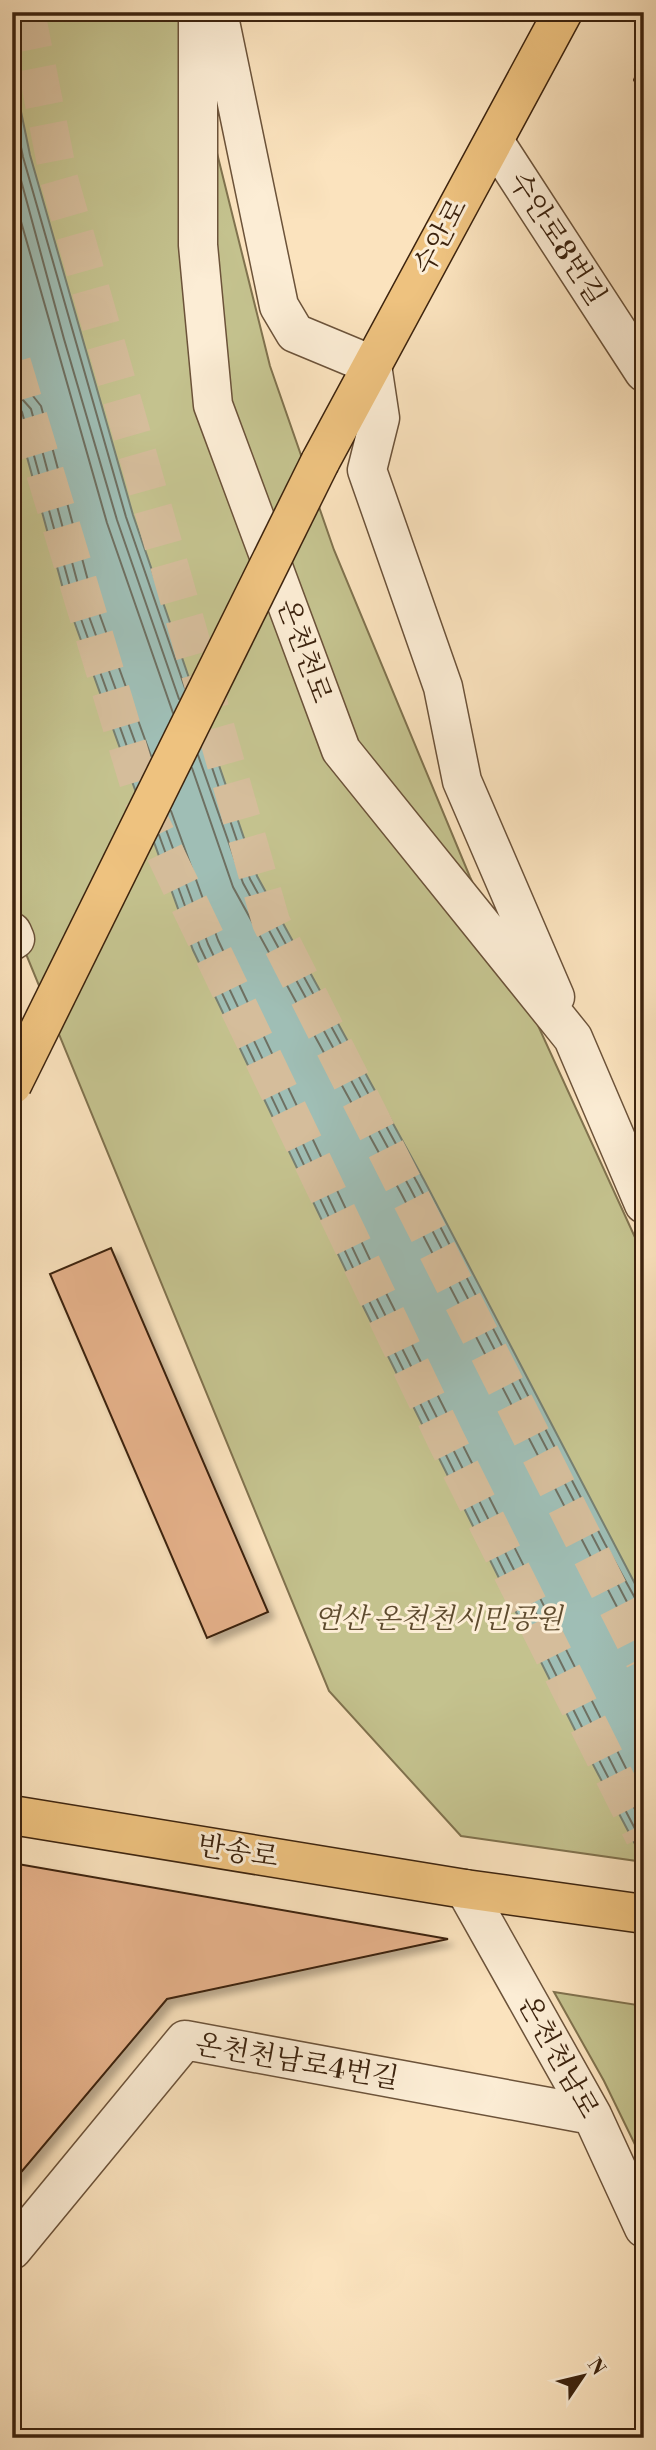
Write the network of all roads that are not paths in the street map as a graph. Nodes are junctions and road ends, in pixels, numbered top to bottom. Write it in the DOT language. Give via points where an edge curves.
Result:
graph roads {
  1 [pos="198,12"];
  2 [pos="218,12"];
  3 [pos="563,12"];
  4 [pos="494,141"];
  5 [pos="372,365"];
  6 [pos="644,372"];
  7 [pos="572,1038"];
  8 [pos="12,1085"];
  9 [pos="644,1204"];
  10 [pos="12,1815"];
  11 [pos="464,1889"];
  12 [pos="644,1914"];
  13 [pos="592,2115"];
  14 [pos="644,2228"];
  15 [pos="12,2249"];
  1 -- 7 [label="street, 온천천로" via="198,245 213,405 341,750"];
  2 -- 5 [label="street" via="279,306 295,333"];
  3 -- 4 [label="main road, 수안로"];
  4 -- 5 [label="main road, 수안로"];
  4 -- 6 [label="street, 수안로8번길"];
  5 -- 7 [label="street" via="380,418 367,470 443,687 462,781"];
  5 -- 8 [label="main road, 수안로, bridge"];
  7 -- 9 [label="street, 온천천로"];
  10 -- 11 [label="main road, 반송로"];
  11 -- 12 [label="main road, 반송로"];
  11 -- 13 [label="street, 온천천남로"];
  13 -- 14 [label="street, 온천천남로"];
  13 -- 15 [label="street, 온천천남로4번길" via="185,2040"];
}
